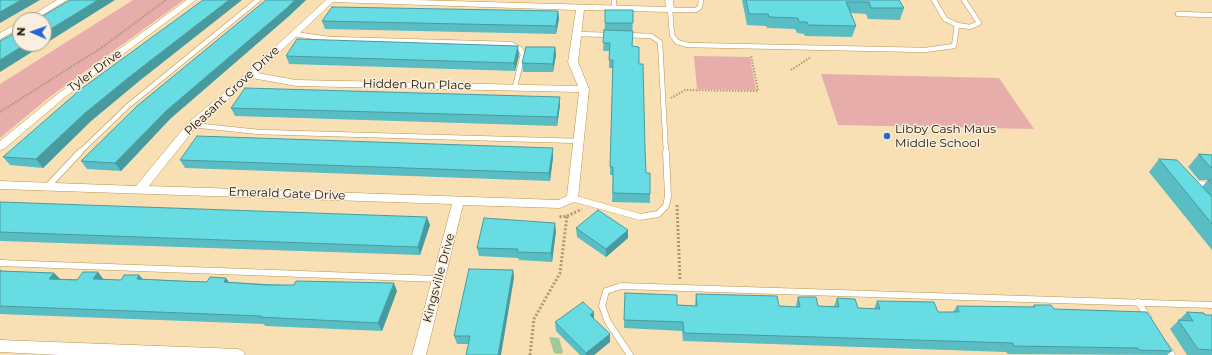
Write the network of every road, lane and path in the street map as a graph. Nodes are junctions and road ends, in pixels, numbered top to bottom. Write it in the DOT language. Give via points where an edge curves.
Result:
graph roads {
  1 [pos="63,0"];
  2 [pos="166,0"];
  3 [pos="192,0"];
  4 [pos="258,0"];
  5 [pos="331,0"];
  6 [pos="669,0"];
  7 [pos="701,0"];
  8 [pos="934,0"];
  9 [pos="964,0"];
  10 [pos="614,4"];
  11 [pos="580,8"];
  12 [pos="670,10"];
  13 [pos="42,12"];
  14 [pos="1178,14"];
  15 [pos="1212,15"];
  16 [pos="957,25"];
  17 [pos="12,29"];
  18 [pos="294,34"];
  19 [pos="577,34"];
  20 [pos="613,35"];
  21 [pos="621,35"];
  22 [pos="0,36"];
  23 [pos="751,56"];
  24 [pos="811,57"];
  25 [pos="791,70"];
  26 [pos="250,75"];
  27 [pos="515,88"];
  28 [pos="584,89"];
  29 [pos="671,106"];
  30 [pos="0,112"];
  31 [pos="192,124"];
  32 [pos="580,141"];
  33 [pos="0,147"];
  34 [pos="0,185"];
  35 [pos="1212,185"];
  36 [pos="47,187"];
  37 [pos="140,189"];
  38 [pos="1191,192"];
  39 [pos="572,198"];
  40 [pos="459,200"];
  41 [pos="676,201"];
  42 [pos="588,203"];
  43 [pos="567,216"];
  44 [pos="558,217"];
  45 [pos="0,263"];
  46 [pos="438,278"];
  47 [pos="681,288"];
  48 [pos="1138,302"];
  49 [pos="1212,304"];
  50 [pos="1151,322"];
  51 [pos="1164,342"];
  52 [pos="0,346"];
  53 [pos="100,353"];
  54 [pos="209,354"];
  55 [pos="238,355"];
  56 [pos="419,355"];
  57 [pos="530,355"];
  58 [pos="630,355"];
  59 [pos="1172,355"];
  1 -- 13 [label="street"];
  2 -- 30 [label="path" via="101,48"];
  3 -- 33 [label="street, Tyler Drive" via="62,95"];
  4 -- 36 [label="lane" via="128,106 98,133"];
  5 -- 11 [label="street"];
  5 -- 18 [label="street, Pleasant Grove Drive"];
  6 -- 12 [label="street"];
  7 -- 12 [label="lane" via="696,10"];
  8 -- 16 [label="lane" via="945,19"];
  9 -- 16 [label="lane" via="979,23 970,26"];
  10 -- 11 [label="street"];
  10 -- 12 [label="street"];
  11 -- 19 [label="street"];
  12 -- 16 [label="lane" via="673,38 686,45 942,49 954,46"];
  14 -- 15 [label="lane"];
  17 -- 22 [label="street"];
  18 -- 26 [label="street, Pleasant Grove Drive"];
  18 -- 27 [label="lane" via="329,39 511,44 523,54"];
  19 -- 20 [label="lane"];
  19 -- 28 [label="street" via="574,62"];
  21 -- 42 [label="lane" via="650,36 660,42 668,196 666,206 658,214 640,217"];
  23 -- 29 [label="path" via="758,91 685,90 671,98"];
  24 -- 25 [label="path"];
  26 -- 27 [label="street, Hidden Run Place" via="296,82"];
  26 -- 31 [label="street, Pleasant Grove Drive"];
  27 -- 28 [label="street, Hidden Run Place"];
  28 -- 32 [label="street"];
  31 -- 32 [label="lane" via="259,132"];
  31 -- 37 [label="street, Pleasant Grove Drive"];
  32 -- 39 [label="street"];
  34 -- 36 [label="street, Emerald Gate Drive"];
  35 -- 38 [label="lane" via="1200,184"];
  36 -- 37 [label="street, Emerald Gate Drive"];
  37 -- 40 [label="street, Emerald Gate Drive"];
  39 -- 40 [label="street, Emerald Gate Drive" via="556,205"];
  39 -- 42 [label="lane"];
  40 -- 46 [label="street, Kingsville Drive"];
  41 -- 47 [label="path"];
  42 -- 43 [label="path" via="580,211"];
  43 -- 44 [label="path"];
  43 -- 57 [label="path" via="560,273 534,319"];
  45 -- 46 [label="lane"];
  46 -- 56 [label="street, Kingsville Drive"];
  47 -- 48 [label="lane"];
  47 -- 58 [label="lane" via="621,286 606,292 602,301 603,311"];
  48 -- 49 [label="lane"];
  48 -- 50 [label="lane"];
  51 -- 59 [label="lane"];
  52 -- 53 [label="street"];
  53 -- 54 [label="street"];
  54 -- 55 [label="street"];
}
